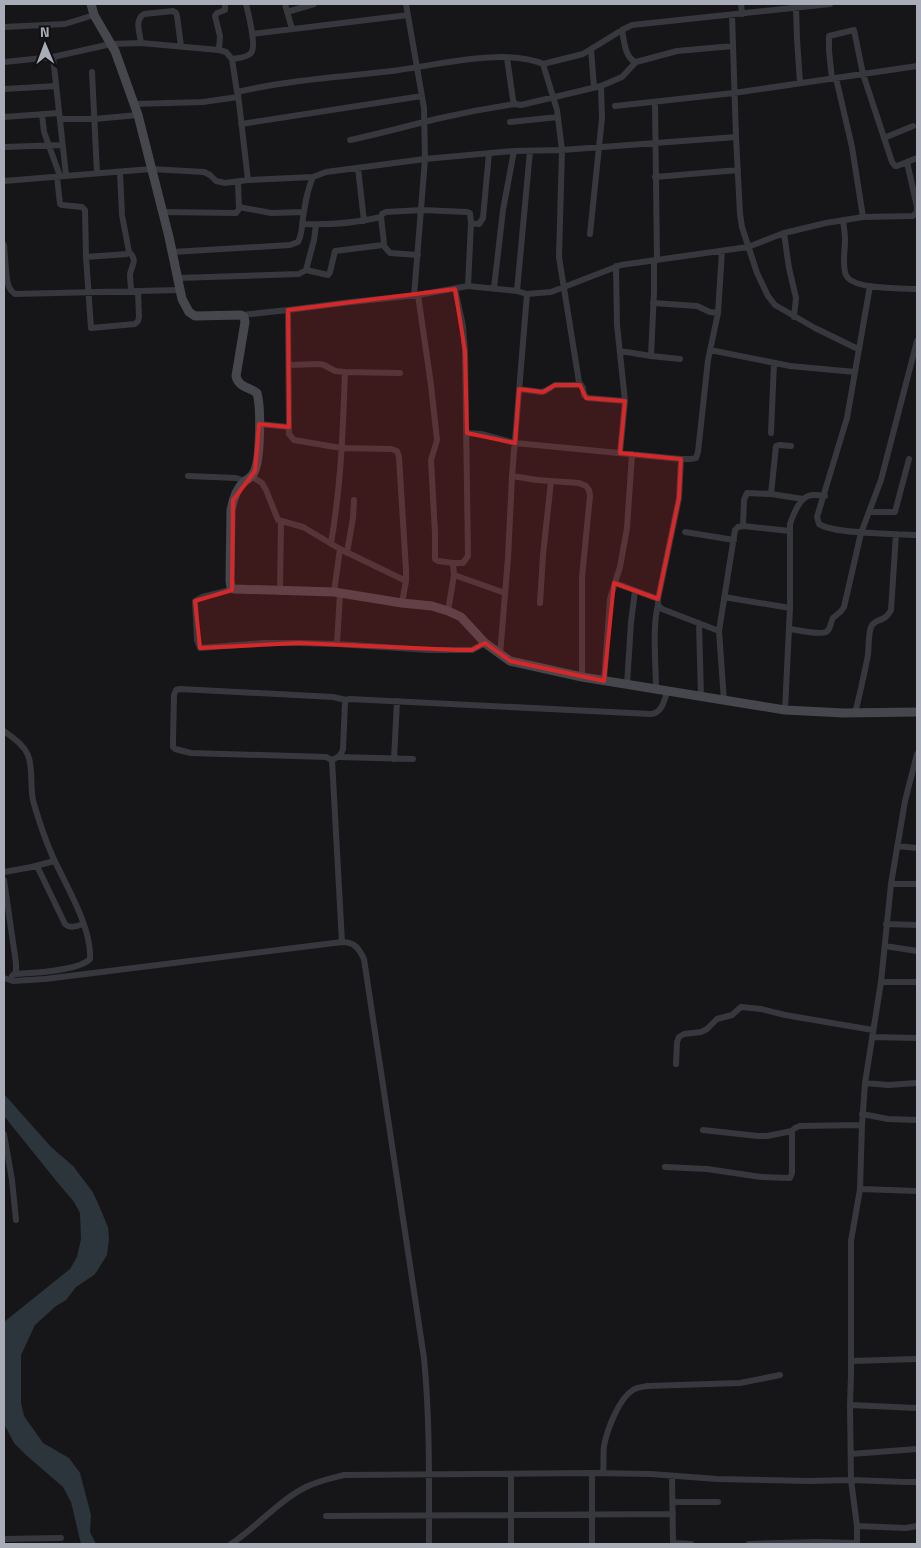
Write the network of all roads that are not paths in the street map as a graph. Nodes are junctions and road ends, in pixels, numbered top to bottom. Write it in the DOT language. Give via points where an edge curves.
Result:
graph roads {
  1 [pos="91,4"];
  2 [pos="225,4"];
  3 [pos="246,4"];
  4 [pos="285,4"];
  5 [pos="314,4"];
  6 [pos="406,4"];
  7 [pos="742,4"];
  8 [pos="830,4"];
  9 [pos="796,8"];
  10 [pos="287,12"];
  11 [pos="742,14"];
  12 [pos="408,15"];
  13 [pos="732,15"];
  14 [pos="94,16"];
  15 [pos="4,27"];
  16 [pos="292,29"];
  17 [pos="622,30"];
  18 [pos="252,34"];
  19 [pos="142,43"];
  20 [pos="111,44"];
  21 [pos="181,46"];
  22 [pos="732,46"];
  23 [pos="219,50"];
  24 [pos="591,50"];
  25 [pos="54,57"];
  26 [pos="507,58"];
  27 [pos="232,59"];
  28 [pos="4,62"];
  29 [pos="636,62"];
  30 [pos="543,64"];
  31 [pos="917,66"];
  32 [pos="418,68"];
  33 [pos="92,72"];
  34 [pos="863,74"];
  35 [pos="834,78"];
  36 [pos="800,83"];
  37 [pos="56,86"];
  38 [pos="598,86"];
  39 [pos="4,90"];
  40 [pos="734,93"];
  41 [pos="238,94"];
  42 [pos="422,96"];
  43 [pos="554,98"];
  44 [pos="655,102"];
  45 [pos="134,104"];
  46 [pos="515,104"];
  47 [pos="615,106"];
  48 [pos="42,114"];
  49 [pos="138,115"];
  50 [pos="60,116"];
  51 [pos="4,117"];
  52 [pos="558,117"];
  53 [pos="94,119"];
  54 [pos="424,122"];
  55 [pos="510,122"];
  56 [pos="241,124"];
  57 [pos="913,126"];
  58 [pos="736,137"];
  59 [pos="884,138"];
  60 [pos="350,140"];
  61 [pos="656,143"];
  62 [pos="48,145"];
  63 [pos="62,145"];
  64 [pos="4,147"];
  65 [pos="598,148"];
  66 [pos="530,150"];
  67 [pos="562,150"];
  68 [pos="514,151"];
  69 [pos="489,153"];
  70 [pos="917,158"];
  71 [pos="425,159"];
  72 [pos="907,162"];
  73 [pos="358,168"];
  74 [pos="151,169"];
  75 [pos="738,170"];
  76 [pos="97,172"];
  77 [pos="120,172"];
  78 [pos="61,176"];
  79 [pos="313,177"];
  80 [pos="655,178"];
  81 [pos="248,180"];
  82 [pos="4,181"];
  83 [pos="238,182"];
  84 [pos="239,206"];
  85 [pos="422,210"];
  86 [pos="162,212"];
  87 [pos="304,212"];
  88 [pos="381,217"];
  89 [pos="862,217"];
  90 [pos="843,220"];
  91 [pos="364,221"];
  92 [pos="471,223"];
  93 [pos="302,224"];
  94 [pos="316,225"];
  95 [pos="784,233"];
  96 [pos="590,234"];
  97 [pos="4,245"];
  98 [pos="383,245"];
  99 [pos="748,247"];
  100 [pos="722,250"];
  101 [pos="129,252"];
  102 [pos="172,252"];
  103 [pos="418,255"];
  104 [pos="86,257"];
  105 [pos="656,259"];
  106 [pos="616,266"];
  107 [pos="5,270"];
  108 [pos="306,270"];
  109 [pos="176,278"];
  110 [pos="468,286"];
  111 [pos="870,286"];
  112 [pos="563,287"];
  113 [pos="494,288"];
  114 [pos="917,289"];
  115 [pos="180,290"];
  116 [pos="455,290"];
  117 [pos="88,291"];
  118 [pos="134,291"];
  119 [pos="517,291"];
  120 [pos="11,292"];
  121 [pos="4,294"];
  122 [pos="527,294"];
  123 [pos="417,296"];
  124 [pos="653,303"];
  125 [pos="288,310"];
  126 [pos="718,313"];
  127 [pos="242,315"];
  128 [pos="794,316"];
  129 [pos="917,341"];
  130 [pos="710,350"];
  131 [pos="858,350"];
  132 [pos="620,351"];
  133 [pos="651,356"];
  134 [pos="680,359"];
  135 [pos="774,363"];
  136 [pos="289,365"];
  137 [pos="345,372"];
  138 [pos="854,372"];
  139 [pos="400,373"];
  140 [pos="580,385"];
  141 [pos="519,389"];
  142 [pos="625,401"];
  143 [pos="259,424"];
  144 [pos="289,427"];
  145 [pos="467,433"];
  146 [pos="771,433"];
  147 [pos="514,443"];
  148 [pos="790,446"];
  149 [pos="341,448"];
  150 [pos="620,454"];
  151 [pos="632,454"];
  152 [pos="681,459"];
  153 [pos="909,459"];
  154 [pos="188,476"];
  155 [pos="512,476"];
  156 [pos="248,479"];
  157 [pos="551,482"];
  158 [pos="771,494"];
  159 [pos="825,496"];
  160 [pos="803,499"];
  161 [pos="354,500"];
  162 [pos="870,512"];
  163 [pos="281,522"];
  164 [pos="743,526"];
  165 [pos="790,531"];
  166 [pos="685,532"];
  167 [pos="861,532"];
  168 [pos="896,534"];
  169 [pos="917,535"];
  170 [pos="734,540"];
  171 [pos="331,542"];
  172 [pos="340,549"];
  173 [pos="347,552"];
  174 [pos="453,563"];
  175 [pos="454,576"];
  176 [pos="406,581"];
  177 [pos="615,583"];
  178 [pos="234,589"];
  179 [pos="635,591"];
  180 [pos="280,592"];
  181 [pos="337,593"];
  182 [pos="505,593"];
  183 [pos="724,598"];
  184 [pos="658,602"];
  185 [pos="402,603"];
  186 [pos="540,603"];
  187 [pos="790,608"];
  188 [pos="448,611"];
  189 [pos="699,623"];
  190 [pos="790,629"];
  191 [pos="719,631"];
  192 [pos="485,643"];
  193 [pos="337,644"];
  194 [pos="500,655"];
  195 [pos="582,677"];
  196 [pos="604,681"];
  197 [pos="627,685"];
  198 [pos="656,690"];
  199 [pos="668,692"];
  200 [pos="701,697"];
  201 [pos="346,700"];
  202 [pos="397,701"];
  203 [pos="724,701"];
  204 [pos="785,710"];
  205 [pos="917,712"];
  206 [pos="855,713"];
  207 [pos="4,731"];
  208 [pos="917,754"];
  209 [pos="335,758"];
  210 [pos="394,758"];
  211 [pos="414,759"];
  212 [pos="897,846"];
  213 [pos="917,848"];
  214 [pos="54,860"];
  215 [pos="37,866"];
  216 [pos="4,872"];
  217 [pos="4,880"];
  218 [pos="891,884"];
  219 [pos="917,884"];
  220 [pos="83,924"];
  221 [pos="886,924"];
  222 [pos="917,925"];
  223 [pos="342,942"];
  224 [pos="885,946"];
  225 [pos="917,951"];
  226 [pos="15,974"];
  227 [pos="5,979"];
  228 [pos="881,982"];
  229 [pos="917,982"];
  230 [pos="873,1033"];
  231 [pos="917,1038"];
  232 [pos="676,1064"];
  233 [pos="865,1082"];
  234 [pos="917,1083"];
  235 [pos="862,1114"];
  236 [pos="917,1120"];
  237 [pos="862,1125"];
  238 [pos="703,1130"];
  239 [pos="792,1131"];
  240 [pos="4,1134"];
  241 [pos="665,1167"];
  242 [pos="860,1189"];
  243 [pos="917,1191"];
  244 [pos="16,1220"];
  245 [pos="917,1359"];
  246 [pos="851,1361"];
  247 [pos="780,1375"];
  248 [pos="850,1405"];
  249 [pos="917,1408"];
  250 [pos="917,1449"];
  251 [pos="851,1454"];
  252 [pos="592,1473"];
  253 [pos="603,1473"];
  254 [pos="429,1474"];
  255 [pos="511,1474"];
  256 [pos="672,1476"];
  257 [pos="851,1480"];
  258 [pos="917,1482"];
  259 [pos="673,1502"];
  260 [pos="718,1502"];
  261 [pos="592,1514"];
  262 [pos="673,1514"];
  263 [pos="429,1515"];
  264 [pos="511,1515"];
  265 [pos="326,1516"];
  266 [pos="857,1526"];
  267 [pos="917,1526"];
  268 [pos="61,1538"];
  269 [pos="4,1539"];
  270 [pos="4,1544"];
  271 [pos="232,1544"];
  272 [pos="429,1544"];
  273 [pos="511,1544"];
  274 [pos="592,1544"];
  275 [pos="673,1544"];
  276 [pos="691,1544"];
  277 [pos="748,1544"];
  278 [pos="857,1544"];
  1 -- 14 [label="street"];
  2 -- 23 [label="street" via="225,10 215,16 220,36"];
  3 -- 18 [label="street"];
  4 -- 10 [label="street"];
  5 -- 10 [label="street"];
  6 -- 12 [label="street"];
  7 -- 11 [label="street"];
  8 -- 9 [label="street"];
  9 -- 11 [label="street"];
  9 -- 36 [label="street"];
  10 -- 16 [label="street"];
  11 -- 13 [label="street"];
  12 -- 16 [label="street"];
  12 -- 32 [label="street"];
  13 -- 17 [label="street" via="642,23"];
  13 -- 22 [label="street"];
  14 -- 15 [label="street" via="65,24"];
  14 -- 20 [label="street"];
  16 -- 18 [label="street"];
  17 -- 24 [label="street"];
  17 -- 29 [label="street" via="628,57"];
  18 -- 27 [label="street" via="251,54"];
  19 -- 20 [label="street"];
  19 -- 21 [label="street"];
  19 -- 21 [label="street" via="140,15 173,11 177,16"];
  20 -- 25 [label="street"];
  20 -- 45 [label="street"];
  21 -- 23 [label="street"];
  22 -- 29 [label="street" via="684,50"];
  22 -- 40 [label="street"];
  23 -- 27 [label="street"];
  24 -- 30 [label="street"];
  24 -- 38 [label="street"];
  25 -- 28 [label="street"];
  25 -- 37 [label="street"];
  26 -- 30 [label="street"];
  26 -- 32 [label="street"];
  26 -- 46 [label="street"];
  27 -- 41 [label="street"];
  29 -- 38 [label="street" via="622,77"];
  30 -- 43 [label="street"];
  31 -- 34 [label="street"];
  32 -- 41 [label="street" via="267,86"];
  32 -- 42 [label="street"];
  33 -- 53 [label="street"];
  34 -- 35 [label="street"];
  34 -- 35 [label="street" via="856,32 852,30 829,36"];
  34 -- 59 [label="street"];
  35 -- 36 [label="street"];
  35 -- 89 [label="street" via="852,147"];
  36 -- 40 [label="street"];
  37 -- 39 [label="street"];
  37 -- 50 [label="street"];
  38 -- 43 [label="street"];
  38 -- 65 [label="street" via="602,118"];
  40 -- 44 [label="street"];
  40 -- 58 [label="street"];
  41 -- 45 [label="street" via="203,102"];
  41 -- 56 [label="street"];
  42 -- 54 [label="street"];
  42 -- 56 [label="street"];
  43 -- 46 [label="street"];
  43 -- 52 [label="street"];
  44 -- 47 [label="street"];
  44 -- 61 [label="street"];
  45 -- 49 [label="street"];
  46 -- 54 [label="street"];
  48 -- 50 [label="street"];
  48 -- 51 [label="street"];
  48 -- 62 [label="street"];
  49 -- 53 [label="street"];
  49 -- 74 [label="street"];
  50 -- 53 [label="street"];
  50 -- 63 [label="street"];
  52 -- 55 [label="street"];
  52 -- 67 [label="street"];
  53 -- 76 [label="street"];
  54 -- 60 [label="street"];
  54 -- 71 [label="street"];
  56 -- 81 [label="street"];
  57 -- 59 [label="street"];
  58 -- 61 [label="street"];
  58 -- 75 [label="street"];
  59 -- 72 [label="street" via="893,164 898,166"];
  61 -- 65 [label="street"];
  61 -- 80 [label="street"];
  62 -- 63 [label="street"];
  62 -- 64 [label="street"];
  62 -- 78 [label="street"];
  63 -- 78 [label="street"];
  65 -- 67 [label="street"];
  65 -- 96 [label="street"];
  66 -- 67 [label="street"];
  66 -- 68 [label="street"];
  66 -- 119 [label="street"];
  67 -- 112 [label="street" via="559,257"];
  68 -- 69 [label="street"];
  68 -- 113 [label="street"];
  69 -- 71 [label="street"];
  69 -- 92 [label="street" via="483,218 479,224"];
  70 -- 72 [label="street"];
  71 -- 73 [label="street"];
  71 -- 85 [label="street"];
  72 -- 89 [label="street" via="916,199 916,215"];
  73 -- 79 [label="street"];
  73 -- 91 [label="street"];
  74 -- 77 [label="street"];
  74 -- 83 [label="street" via="204,172 219,182"];
  74 -- 86 [label="street"];
  75 -- 80 [label="street"];
  75 -- 99 [label="street" via="742,227"];
  76 -- 77 [label="street"];
  76 -- 78 [label="street"];
  77 -- 101 [label="street" via="122,215"];
  78 -- 82 [label="street"];
  78 -- 104 [label="street" via="60,204 84,208"];
  79 -- 81 [label="street"];
  79 -- 87 [label="street"];
  80 -- 105 [label="street"];
  81 -- 83 [label="street"];
  83 -- 84 [label="street"];
  84 -- 86 [label="street" via="236,213"];
  84 -- 87 [label="street" via="270,213"];
  85 -- 88 [label="street" via="386,212"];
  85 -- 92 [label="street" via="467,212"];
  85 -- 103 [label="street"];
  86 -- 102 [label="street"];
  87 -- 93 [label="street"];
  88 -- 91 [label="street"];
  88 -- 98 [label="street"];
  89 -- 90 [label="street"];
  90 -- 95 [label="street"];
  90 -- 111 [label="street" via="845,273 848,279"];
  91 -- 94 [label="street"];
  92 -- 110 [label="street"];
  93 -- 94 [label="street"];
  93 -- 102 [label="street" via="298,242 290,245"];
  94 -- 108 [label="street"];
  95 -- 99 [label="street"];
  95 -- 128 [label="street" via="796,298"];
  97 -- 107 [label="street"];
  98 -- 103 [label="street" via="390,253"];
  98 -- 108 [label="street" via="335,250 328,275"];
  99 -- 100 [label="street"];
  99 -- 128 [label="street" via="770,300"];
  100 -- 105 [label="street"];
  100 -- 126 [label="street"];
  101 -- 104 [label="street"];
  101 -- 118 [label="street" via="134,258 130,275"];
  102 -- 109 [label="street"];
  103 -- 123 [label="street"];
  104 -- 117 [label="street"];
  105 -- 106 [label="street"];
  105 -- 124 [label="street"];
  106 -- 112 [label="street"];
  106 -- 132 [label="street"];
  107 -- 120 [label="street"];
  108 -- 109 [label="street" via="281,276"];
  109 -- 115 [label="street"];
  110 -- 113 [label="street"];
  110 -- 116 [label="street"];
  111 -- 114 [label="street"];
  111 -- 131 [label="street"];
  112 -- 122 [label="street" via="551,292"];
  112 -- 140 [label="street"];
  113 -- 119 [label="street"];
  115 -- 118 [label="street"];
  115 -- 127 [label="street" via="189,312 195,316"];
  116 -- 123 [label="street"];
  116 -- 145 [label="street" via="463,326"];
  117 -- 118 [label="street"];
  117 -- 118 [label="street" via="90,325 94,329 135,324 139,317"];
  117 -- 120 [label="street"];
  119 -- 122 [label="street"];
  120 -- 121 [label="street"];
  122 -- 141 [label="street"];
  123 -- 125 [label="street"];
  123 -- 174 [label="street" via="437,440 431,460 435,559"];
  124 -- 126 [label="street" via="697,306"];
  124 -- 133 [label="street"];
  125 -- 127 [label="street"];
  125 -- 136 [label="street"];
  126 -- 130 [label="street"];
  127 -- 143 [label="street" via="245,322 236,380 257,393"];
  128 -- 131 [label="street"];
  129 -- 162 [label="street"];
  130 -- 135 [label="street"];
  130 -- 152 [label="street" via="698,452 696,458"];
  131 -- 138 [label="street"];
  132 -- 133 [label="street"];
  132 -- 142 [label="street"];
  133 -- 134 [label="street"];
  135 -- 138 [label="street"];
  135 -- 146 [label="street"];
  136 -- 137 [label="street" via="319,364"];
  136 -- 144 [label="street"];
  137 -- 139 [label="street"];
  137 -- 149 [label="street"];
  138 -- 159 [label="street" via="847,418"];
  140 -- 141 [label="street" via="555,385 541,392"];
  140 -- 142 [label="street" via="585,397"];
  141 -- 147 [label="street"];
  142 -- 150 [label="street"];
  143 -- 144 [label="street"];
  143 -- 156 [label="street" via="257,457 254,471"];
  144 -- 149 [label="street" via="290,437 294,440"];
  145 -- 147 [label="street"];
  145 -- 174 [label="street" via="468,556 463,563"];
  147 -- 150 [label="street"];
  147 -- 155 [label="street"];
  148 -- 158 [label="street" via="776,446"];
  149 -- 171 [label="street" via="338,507"];
  149 -- 176 [label="street" via="390,450 396,451 399,457"];
  150 -- 151 [label="street"];
  151 -- 152 [label="street"];
  151 -- 177 [label="street" via="627,528"];
  152 -- 184 [label="street" via="679,498"];
  153 -- 162 [label="street" via="895,512"];
  154 -- 156 [label="street"];
  155 -- 157 [label="street"];
  155 -- 182 [label="street"];
  156 -- 163 [label="street" via="262,483"];
  156 -- 178 [label="street" via="238,488 231,510 230,581"];
  157 -- 186 [label="street"];
  157 -- 195 [label="street" via="579,483 590,490 582,577"];
  158 -- 160 [label="street"];
  158 -- 164 [label="street" via="747,493"];
  159 -- 160 [label="street"];
  159 -- 167 [label="street" via="817,517 819,524 825,528"];
  160 -- 165 [label="street" via="792,516"];
  161 -- 173 [label="street"];
  162 -- 167 [label="street"];
  163 -- 171 [label="street" via="303,527"];
  163 -- 180 [label="street"];
  164 -- 165 [label="street"];
  164 -- 170 [label="street" via="735,530"];
  165 -- 187 [label="street"];
  166 -- 170 [label="street"];
  167 -- 168 [label="street"];
  167 -- 190 [label="street" via="842,612 834,617 826,632"];
  168 -- 169 [label="street"];
  168 -- 206 [label="street" via="891,610 870,629"];
  170 -- 183 [label="street"];
  171 -- 172 [label="street"];
  172 -- 173 [label="street"];
  172 -- 181 [label="street"];
  173 -- 176 [label="street"];
  174 -- 175 [label="street"];
  175 -- 182 [label="street"];
  175 -- 188 [label="street"];
  176 -- 185 [label="street"];
  177 -- 179 [label="street"];
  177 -- 196 [label="street" via="609,608"];
  178 -- 180 [label="street"];
  178 -- 193 [label="street" via="195,601 200,648 264,643"];
  179 -- 184 [label="street"];
  179 -- 197 [label="street"];
  180 -- 181 [label="street"];
  181 -- 185 [label="street"];
  181 -- 193 [label="street"];
  182 -- 194 [label="street"];
  183 -- 187 [label="street"];
  183 -- 191 [label="street"];
  184 -- 189 [label="street" via="662,609"];
  184 -- 198 [label="street"];
  185 -- 188 [label="street"];
  187 -- 190 [label="street"];
  188 -- 192 [label="street" via="461,618"];
  189 -- 191 [label="street"];
  189 -- 200 [label="street"];
  190 -- 204 [label="street"];
  191 -- 203 [label="street"];
  192 -- 193 [label="street" via="472,650"];
  192 -- 194 [label="street"];
  194 -- 195 [label="street" via="522,665"];
  195 -- 196 [label="street"];
  196 -- 197 [label="street"];
  197 -- 198 [label="street"];
  198 -- 199 [label="street"];
  199 -- 200 [label="street"];
  199 -- 202 [label="street" via="660,711 651,714"];
  200 -- 203 [label="street"];
  201 -- 202 [label="street"];
  201 -- 209 [label="street" via="343,749 342,754"];
  201 -- 209 [label="street" via="180,688 174,695 172,740 175,750 191,754"];
  202 -- 210 [label="street"];
  203 -- 204 [label="street"];
  204 -- 206 [label="street"];
  205 -- 206 [label="street"];
  207 -- 214 [label="street" via="24,747 29,757 33,802"];
  208 -- 212 [label="street"];
  209 -- 210 [label="street"];
  209 -- 223 [label="street"];
  210 -- 211 [label="street"];
  212 -- 213 [label="street"];
  212 -- 218 [label="street"];
  214 -- 215 [label="street"];
  214 -- 220 [label="street"];
  215 -- 216 [label="street"];
  215 -- 220 [label="street" via="65,924 73,927"];
  217 -- 226 [label="street"];
  218 -- 219 [label="street"];
  218 -- 221 [label="street"];
  220 -- 226 [label="street" via="90,949 87,962 47,972"];
  221 -- 222 [label="street"];
  221 -- 224 [label="street"];
  223 -- 227 [label="street" via="45,979"];
  223 -- 254 [label="street" via="354,943 364,959 424,1358"];
  224 -- 225 [label="street"];
  224 -- 228 [label="street"];
  226 -- 227 [label="street"];
  228 -- 229 [label="street"];
  228 -- 230 [label="street"];
  230 -- 231 [label="street"];
  230 -- 232 [label="street" via="742,1007 701,1032 679,1037"];
  230 -- 233 [label="street"];
  233 -- 234 [label="street" via="888,1085"];
  233 -- 235 [label="street"];
  235 -- 236 [label="street"];
  235 -- 237 [label="street"];
  237 -- 239 [label="street" via="800,1126"];
  237 -- 242 [label="street"];
  238 -- 239 [label="street" via="767,1136"];
  239 -- 241 [label="street" via="790,1178"];
  240 -- 244 [label="street"];
  242 -- 243 [label="street"];
  242 -- 246 [label="street" via="851,1241"];
  245 -- 246 [label="street"];
  246 -- 248 [label="street"];
  247 -- 253 [label="street" via="740,1383 648,1386 632,1390 619,1406 606,1436"];
  248 -- 249 [label="street"];
  248 -- 251 [label="street"];
  250 -- 251 [label="street"];
  251 -- 257 [label="street"];
  252 -- 253 [label="street"];
  252 -- 255 [label="street"];
  252 -- 261 [label="street"];
  253 -- 256 [label="street"];
  254 -- 255 [label="street"];
  254 -- 263 [label="street"];
  254 -- 271 [label="street" via="344,1475 323,1480 294,1494"];
  255 -- 264 [label="street"];
  256 -- 257 [label="street" via="810,1482"];
  256 -- 259 [label="street"];
  257 -- 258 [label="street"];
  257 -- 266 [label="street"];
  259 -- 260 [label="street"];
  259 -- 262 [label="street"];
  261 -- 262 [label="street"];
  261 -- 264 [label="street"];
  261 -- 274 [label="street"];
  262 -- 275 [label="street"];
  263 -- 264 [label="street"];
  263 -- 265 [label="street"];
  263 -- 272 [label="street"];
  264 -- 273 [label="street"];
  266 -- 267 [label="street"];
  266 -- 278 [label="street"];
  268 -- 269 [label="street"];
  269 -- 270 [label="street"];
  275 -- 276 [label="street"];
  277 -- 278 [label="street"];
}
